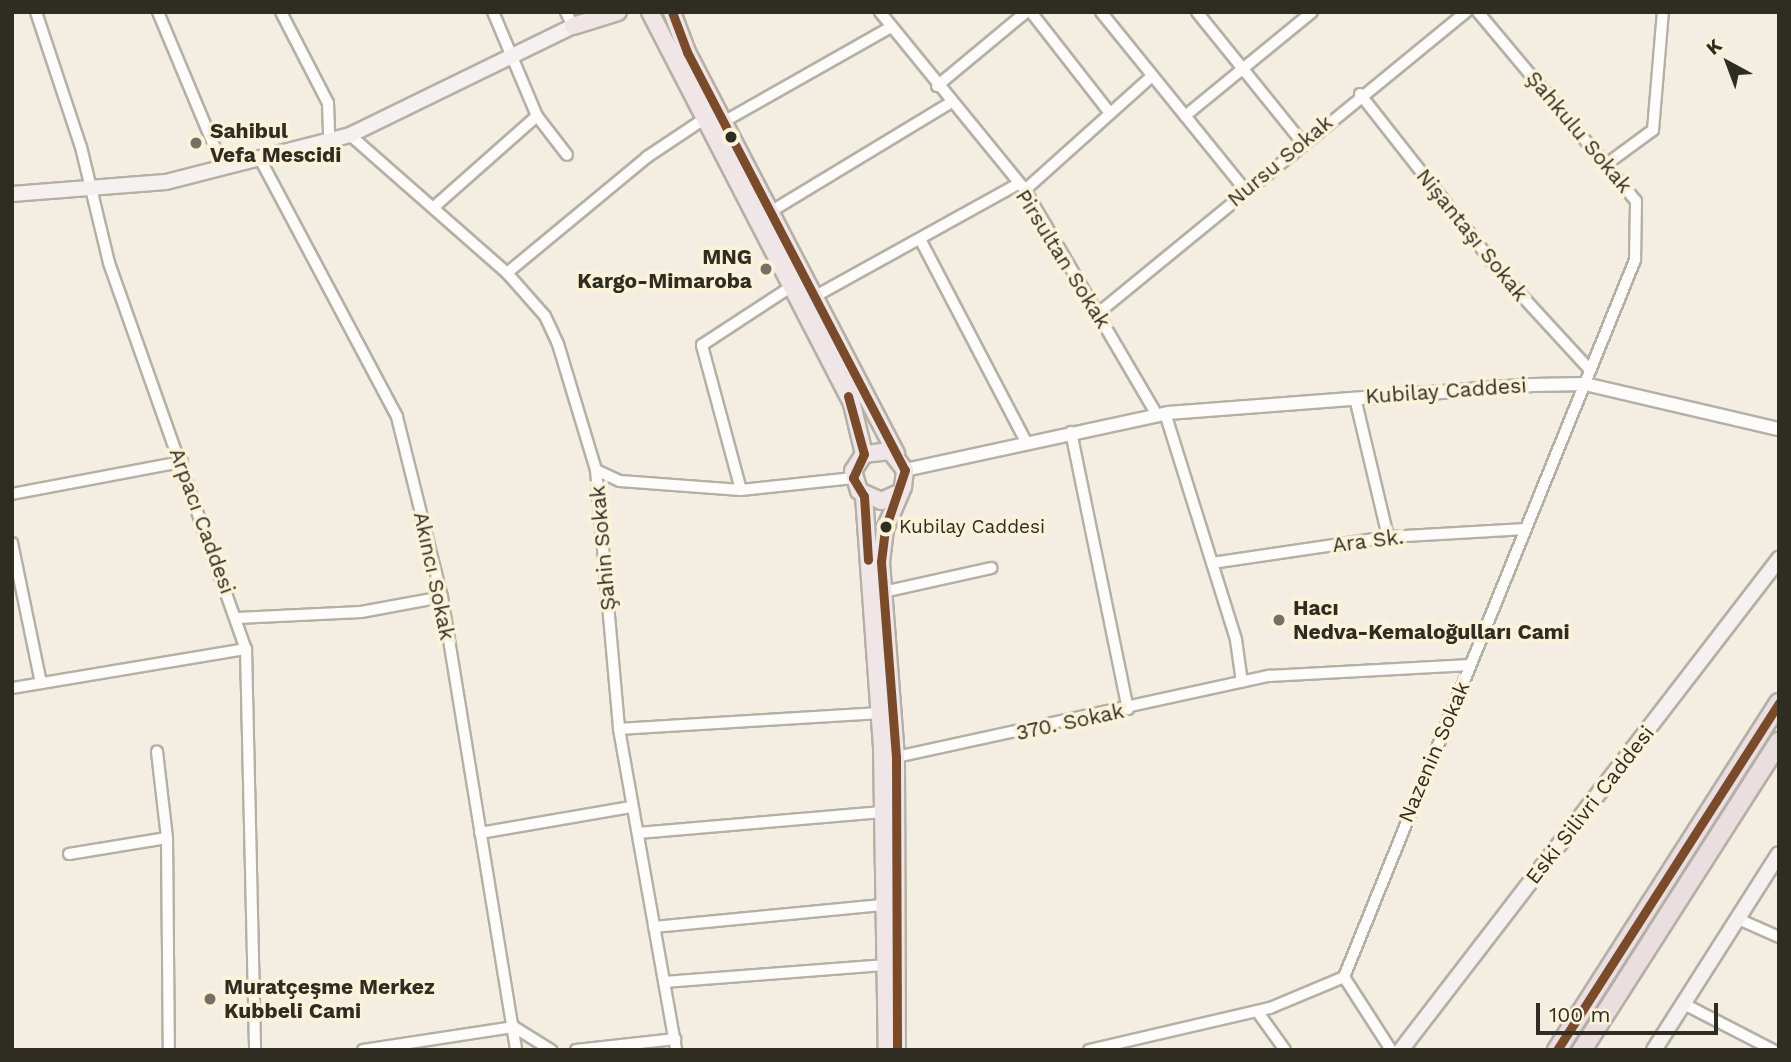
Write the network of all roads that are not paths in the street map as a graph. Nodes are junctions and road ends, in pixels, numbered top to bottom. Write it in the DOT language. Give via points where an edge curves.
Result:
graph roads {
  1 [pos="36,12"];
  2 [pos="158,12"];
  3 [pos="281,12"];
  4 [pos="494,12"];
  5 [pos="583,12"];
  6 [pos="618,12"];
  7 [pos="650,12"];
  8 [pos="672,12"];
  9 [pos="880,12"];
  10 [pos="1026,12"];
  11 [pos="1031,12"];
  12 [pos="1101,12"];
  13 [pos="1197,12"];
  14 [pos="1466,12"];
  15 [pos="1478,12"];
  16 [pos="1663,12"];
  17 [pos="1305,14"];
  18 [pos="569,19"];
  19 [pos="891,27"];
  20 [pos="513,56"];
  21 [pos="1244,70"];
  22 [pos="1152,76"];
  23 [pos="937,86"];
  24 [pos="1360,94"];
  25 [pos="950,103"];
  26 [pos="1110,113"];
  27 [pos="537,116"];
  28 [pos="1185,116"];
  29 [pos="707,117"];
  30 [pos="725,121"];
  31 [pos="351,135"];
  32 [pos="329,139"];
  33 [pos="1302,142"];
  34 [pos="567,155"];
  35 [pos="259,157"];
  36 [pos="1608,163"];
  37 [pos="222,165"];
  38 [pos="1021,187"];
  39 [pos="1245,190"];
  40 [pos="88,191"];
  41 [pos="12,194"];
  42 [pos="434,207"];
  43 [pos="770,212"];
  44 [pos="920,239"];
  45 [pos="507,273"];
  46 [pos="792,286"];
  47 [pos="814,297"];
  48 [pos="1097,314"];
  49 [pos="1590,370"];
  50 [pos="1585,384"];
  51 [pos="1355,398"];
  52 [pos="1161,414"];
  53 [pos="1779,429"];
  54 [pos="1071,432"];
  55 [pos="1026,442"];
  56 [pos="864,454"];
  57 [pos="896,454"];
  58 [pos="182,462"];
  59 [pos="596,470"];
  60 [pos="905,470"];
  61 [pos="853,478"];
  62 [pos="741,490"];
  63 [pos="12,494"];
  64 [pos="897,494"];
  65 [pos="864,496"];
  66 [pos="1526,528"];
  67 [pos="1388,537"];
  68 [pos="12,543"];
  69 [pos="1779,559"];
  70 [pos="1212,563"];
  71 [pos="990,568"];
  72 [pos="883,592"];
  73 [pos="442,597"];
  74 [pos="237,618"];
  75 [pos="246,649"];
  76 [pos="1470,665"];
  77 [pos="1242,682"];
  78 [pos="41,683"];
  79 [pos="12,688"];
  80 [pos="1779,702"];
  81 [pos="1128,709"];
  82 [pos="880,713"];
  83 [pos="619,729"];
  84 [pos="1779,742"];
  85 [pos="157,752"];
  86 [pos="896,757"];
  87 [pos="631,807"];
  88 [pos="882,812"];
  89 [pos="480,833"];
  90 [pos="638,833"];
  91 [pos="167,838"];
  92 [pos="69,854"];
  93 [pos="1779,854"];
  94 [pos="882,905"];
  95 [pos="1737,918"];
  96 [pos="654,927"];
  97 [pos="1779,937"];
  98 [pos="883,965"];
  99 [pos="1344,977"];
  100 [pos="664,982"];
  101 [pos="1684,1004"];
  102 [pos="1257,1011"];
  103 [pos="514,1027"];
  104 [pos="676,1045"];
  105 [pos="1133,1045"];
  106 [pos="169,1050"];
  107 [pos="255,1050"];
  108 [pos="363,1050"];
  109 [pos="516,1050"];
  110 [pos="551,1050"];
  111 [pos="576,1050"];
  112 [pos="887,1050"];
  113 [pos="897,1050"];
  114 [pos="1089,1050"];
  115 [pos="1285,1050"];
  116 [pos="1391,1050"];
  117 [pos="1401,1050"];
  118 [pos="1557,1050"];
  119 [pos="1582,1050"];
  120 [pos="1654,1050"];
  121 [pos="1773,1050"];
  1 -- 40 [label="street, Arpacı Caddesi" via="81,146"];
  2 -- 37 [label="street"];
  3 -- 32 [label="street" via="328,103"];
  4 -- 20 [label="street"];
  5 -- 18 [label="main road"];
  6 -- 18 [label="main road"];
  7 -- 29 [label="main road"];
  8 -- 30 [label="main road"];
  9 -- 19 [label="street, Pirsultan Sokak"];
  10 -- 23 [label="street"];
  11 -- 26 [label="street"];
  12 -- 22 [label="street"];
  13 -- 21 [label="street"];
  14 -- 24 [label="street, Nursu Sokak"];
  15 -- 36 [label="street, Şahkulu Sokak"];
  16 -- 36 [label="street" via="1653,130"];
  17 -- 21 [label="street"];
  18 -- 20 [label="main road"];
  19 -- 23 [label="street, Pirsultan Sokak"];
  19 -- 30 [label="street"];
  20 -- 27 [label="street"];
  20 -- 31 [label="main road"];
  21 -- 28 [label="street"];
  21 -- 33 [label="street"];
  22 -- 26 [label="street"];
  22 -- 28 [label="street"];
  23 -- 25 [label="street, Pirsultan Sokak"];
  24 -- 33 [label="street, Nursu Sokak"];
  24 -- 49 [label="street, Nişantaşı Sokak" via="1500,272"];
  25 -- 38 [label="street, Pirsultan Sokak"];
  25 -- 43 [label="street"];
  26 -- 38 [label="street"];
  27 -- 34 [label="street"];
  27 -- 42 [label="street"];
  28 -- 39 [label="street"];
  29 -- 45 [label="street" via="648,157"];
  29 -- 46 [label="main road"];
  30 -- 43 [label="main road"];
  31 -- 32 [label="main road"];
  31 -- 42 [label="street, Şahin Sokak"];
  32 -- 35 [label="main road"];
  33 -- 39 [label="street, Nursu Sokak"];
  35 -- 37 [label="main road"];
  35 -- 73 [label="street, Akıncı Sokak" via="397,417"];
  36 -- 49 [label="street, Şahkulu Sokak" via="1636,201 1635,260"];
  37 -- 40 [label="main road" via="166,182"];
  38 -- 44 [label="street"];
  38 -- 48 [label="street, Pirsultan Sokak"];
  39 -- 48 [label="street, Nursu Sokak"];
  40 -- 41 [label="main road"];
  40 -- 58 [label="street, Arpacı Caddesi"];
  42 -- 45 [label="street, Şahin Sokak"];
  43 -- 47 [label="main road"];
  44 -- 47 [label="street"];
  44 -- 55 [label="street"];
  45 -- 59 [label="street, Şahin Sokak" via="545,316 558,344"];
  46 -- 56 [label="main road" via="852,404"];
  46 -- 62 [label="street" via="702,345"];
  47 -- 57 [label="main road"];
  48 -- 52 [label="street, Pirsultan Sokak"];
  49 -- 50 [label="street, Şahkulu Sokak"];
  50 -- 51 [label="street, Kubilay Caddesi"];
  50 -- 53 [label="street, Kubilay Caddesi"];
  50 -- 66 [label="street, Nazenin Sokak"];
  51 -- 52 [label="street, Kubilay Caddesi"];
  51 -- 67 [label="street"];
  52 -- 54 [label="street, Kubilay Caddesi"];
  52 -- 70 [label="street, Pirsultan Sokak"];
  54 -- 55 [label="street, Kubilay Caddesi"];
  54 -- 81 [label="street"];
  55 -- 60 [label="street, Kubilay Caddesi"];
  56 -- 57 [label="main road" via="876,449"];
  56 -- 61 [label="main road"];
  57 -- 60 [label="main road"];
  58 -- 63 [label="street"];
  58 -- 74 [label="street, Arpacı Caddesi"];
  59 -- 62 [label="street" via="620,481"];
  59 -- 83 [label="street, Şahin Sokak"];
  60 -- 64 [label="main road"];
  61 -- 62 [label="street"];
  61 -- 65 [label="main road"];
  64 -- 65 [label="main road" via="881,501"];
  64 -- 72 [label="main road" via="885,530"];
  65 -- 82 [label="main road"];
  66 -- 67 [label="street, Ara Sk."];
  66 -- 76 [label="street, Nazenin Sokak"];
  67 -- 70 [label="street, Ara Sk."];
  68 -- 78 [label="street"];
  69 -- 117 [label="main road, Eski Silivri Caddesi"];
  70 -- 77 [label="street, Pirsultan Sokak" via="1236,640"];
  71 -- 72 [label="street"];
  72 -- 86 [label="main road"];
  73 -- 74 [label="street" via="361,612"];
  73 -- 89 [label="street, Akıncı Sokak"];
  74 -- 75 [label="street, Arpacı Caddesi"];
  75 -- 78 [label="street"];
  75 -- 107 [label="street, Arpacı Caddesi"];
  76 -- 77 [label="street, 370. Sokak" via="1282,675"];
  76 -- 99 [label="street, Nazenin Sokak"];
  77 -- 81 [label="street, 370. Sokak"];
  78 -- 79 [label="street"];
  80 -- 118 [label="highway"];
  81 -- 86 [label="street, 370. Sokak"];
  82 -- 83 [label="street"];
  82 -- 88 [label="main road"];
  83 -- 87 [label="street, Şahin Sokak"];
  84 -- 119 [label="highway"];
  85 -- 91 [label="street"];
  86 -- 113 [label="main road"];
  87 -- 89 [label="street"];
  87 -- 90 [label="street, Şahin Sokak"];
  88 -- 90 [label="street"];
  88 -- 94 [label="main road"];
  89 -- 103 [label="street, Akıncı Sokak"];
  90 -- 96 [label="street, Şahin Sokak"];
  91 -- 92 [label="street"];
  91 -- 106 [label="street"];
  93 -- 95 [label="main road"];
  94 -- 96 [label="street"];
  94 -- 98 [label="main road"];
  95 -- 97 [label="street"];
  95 -- 101 [label="main road"];
  96 -- 100 [label="street, Şahin Sokak"];
  98 -- 100 [label="street"];
  98 -- 112 [label="main road"];
  99 -- 102 [label="street"];
  99 -- 116 [label="street"];
  100 -- 104 [label="street, Şahin Sokak"];
  101 -- 120 [label="main road"];
  101 -- 121 [label="street"];
  102 -- 105 [label="street"];
  102 -- 115 [label="street"];
  103 -- 108 [label="street"];
  103 -- 109 [label="street, Akıncı Sokak"];
  103 -- 110 [label="street"];
  104 -- 111 [label="street"];
  105 -- 114 [label="street"];
}
